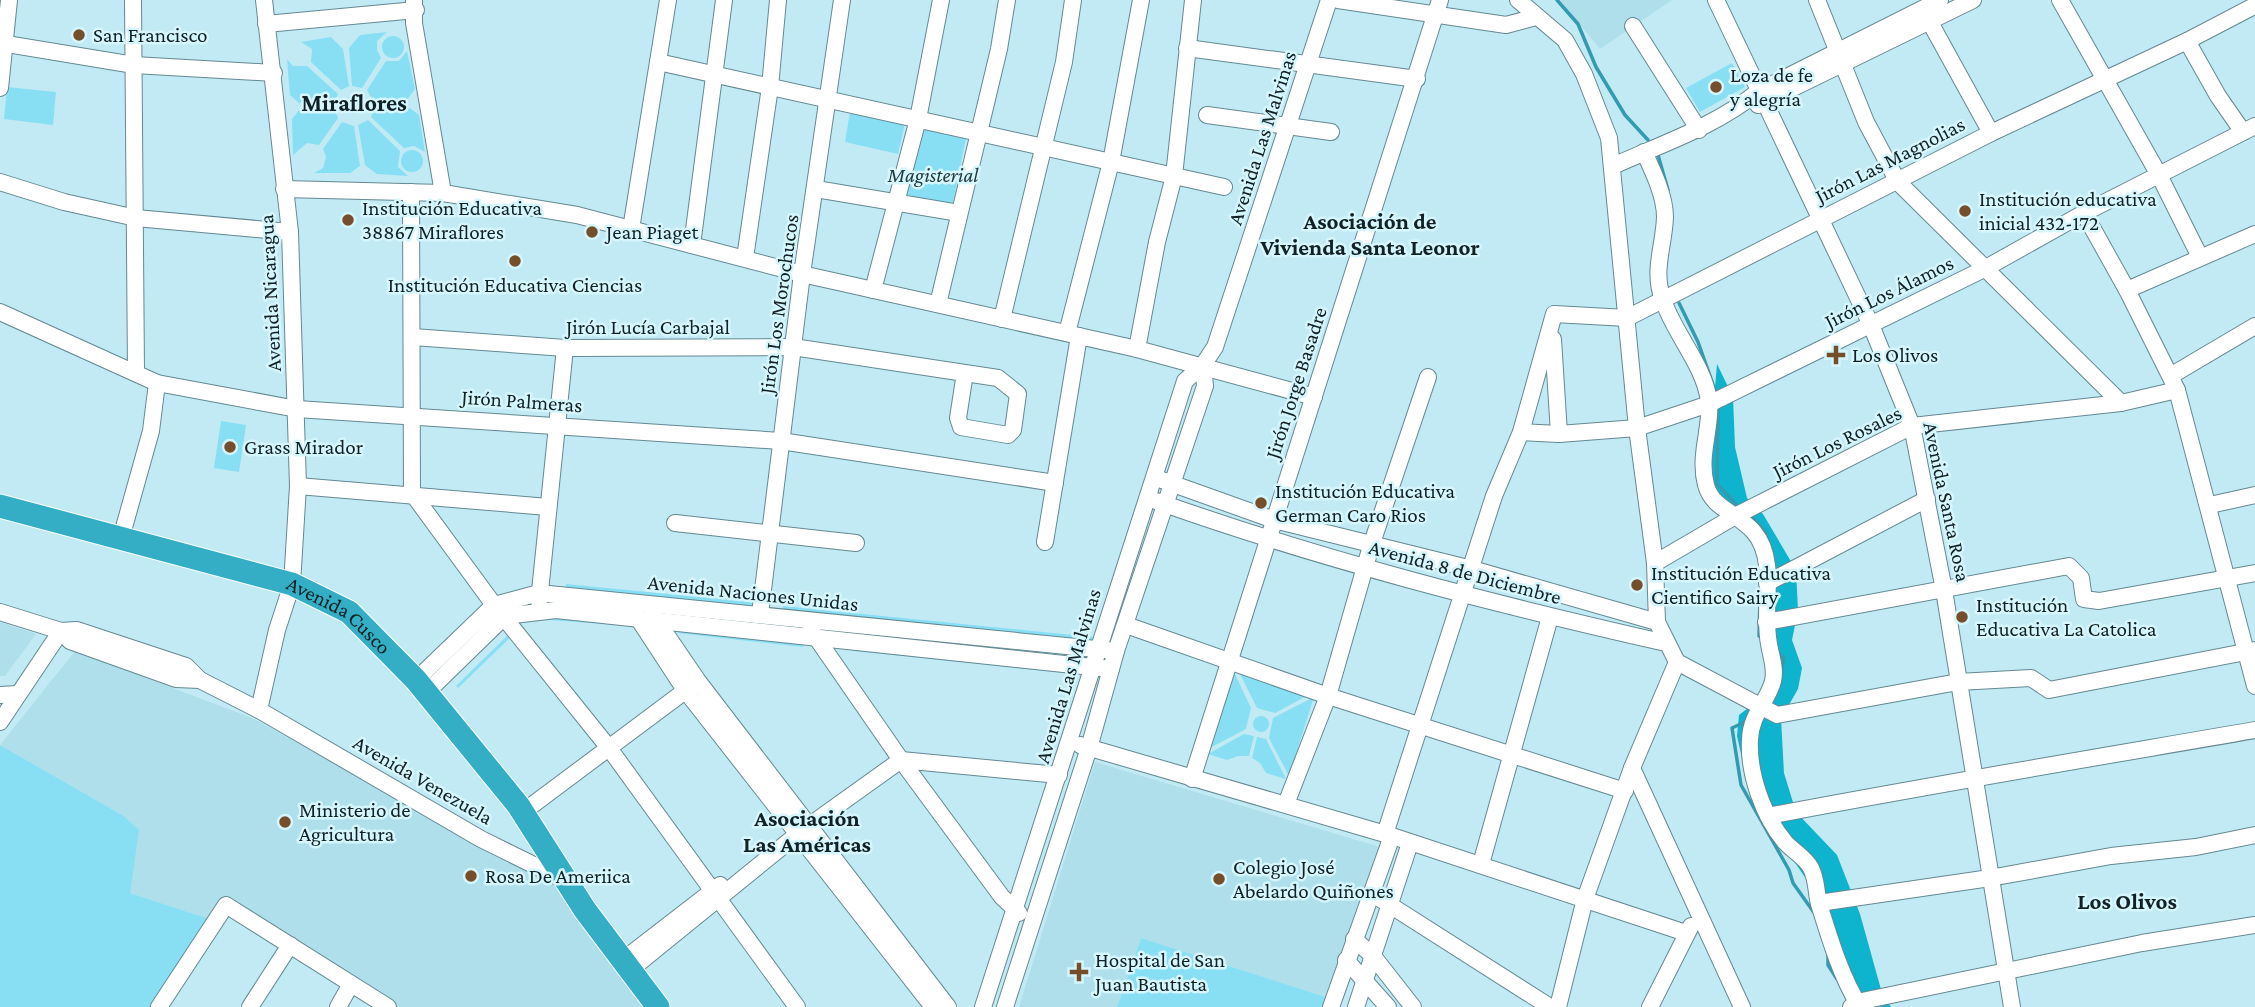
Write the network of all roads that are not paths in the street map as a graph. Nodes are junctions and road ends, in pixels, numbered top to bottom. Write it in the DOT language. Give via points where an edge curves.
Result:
graph roads {
  1 [pos="9,0"];
  2 [pos="133,0"];
  3 [pos="264,0"];
  4 [pos="668,0"];
  5 [pos="724,0"];
  6 [pos="778,0"];
  7 [pos="842,0"];
  8 [pos="941,0"];
  9 [pos="1007,0"];
  10 [pos="1073,0"];
  11 [pos="1141,0"];
  12 [pos="1193,0"];
  13 [pos="1329,0"];
  14 [pos="1338,0"];
  15 [pos="1518,0"];
  16 [pos="1716,0"];
  17 [pos="1817,0"];
  18 [pos="1940,0"];
  19 [pos="1973,0"];
  20 [pos="2060,0"];
  21 [pos="415,5"];
  22 [pos="2252,5"];
  23 [pos="1437,8"];
  24 [pos="1925,10"];
  25 [pos="1536,17"];
  26 [pos="266,23"];
  27 [pos="1633,26"];
  28 [pos="2187,41"];
  29 [pos="3,44"];
  30 [pos="1187,48"];
  31 [pos="1838,57"];
  32 [pos="658,62"];
  33 [pos="1308,64"];
  34 [pos="134,65"];
  35 [pos="274,73"];
  36 [pos="716,75"];
  37 [pos="2105,76"];
  38 [pos="1417,79"];
  39 [pos="770,87"];
  40 [pos="0,88"];
  41 [pos="1763,97"];
  42 [pos="827,99"];
  43 [pos="1207,115"];
  44 [pos="918,119"];
  45 [pos="1286,125"];
  46 [pos="2249,129"];
  47 [pos="1699,130"];
  48 [pos="977,132"];
  49 [pos="1331,132"];
  50 [pos="1990,132"];
  51 [pos="1044,147"];
  52 [pos="1644,152"];
  53 [pos="1111,162"];
  54 [pos="1614,166"];
  55 [pos="2159,175"];
  56 [pos="1174,176"];
  57 [pos="0,182"];
  58 [pos="1898,182"];
  59 [pos="1224,187"];
  60 [pos="816,189"];
  61 [pos="284,190"];
  62 [pos="411,192"];
  63 [pos="443,193"];
  64 [pos="894,201"];
  65 [pos="959,213"];
  66 [pos="2084,213"];
  67 [pos="136,218"];
  68 [pos="1821,218"];
  69 [pos="631,229"];
  70 [pos="290,232"];
  71 [pos="2255,233"];
  72 [pos="692,245"];
  73 [pos="2200,257"];
  74 [pos="745,258"];
  75 [pos="1984,269"];
  76 [pos="802,274"];
  77 [pos="873,290"];
  78 [pos="2127,290"];
  79 [pos="1663,301"];
  80 [pos="938,304"];
  81 [pos="0,312"];
  82 [pos="1627,318"];
  83 [pos="1002,319"];
  84 [pos="1871,325"];
  85 [pos="2255,326"];
  86 [pos="1552,330"];
  87 [pos="1073,335"];
  88 [pos="413,337"];
  89 [pos="793,347"];
  90 [pos="565,348"];
  91 [pos="1137,349"];
  92 [pos="1203,365"];
  93 [pos="136,373"];
  94 [pos="965,373"];
  95 [pos="1428,377"];
  96 [pos="157,383"];
  97 [pos="2175,383"];
  98 [pos="1314,397"];
  99 [pos="2121,403"];
  100 [pos="1709,404"];
  101 [pos="297,409"];
  102 [pos="413,415"];
  103 [pos="557,424"];
  104 [pos="1912,426"];
  105 [pos="1637,428"];
  106 [pos="1521,432"];
  107 [pos="1559,434"];
  108 [pos="781,441"];
  109 [pos="1154,478"];
  110 [pos="1055,484"];
  111 [pos="1171,484"];
  112 [pos="298,486"];
  113 [pos="412,493"];
  114 [pos="2255,495"];
  115 [pos="1147,498"];
  116 [pos="1927,499"];
  117 [pos="1165,504"];
  118 [pos="2210,505"];
  119 [pos="0,506"];
  120 [pos="548,507"];
  121 [pos="1737,515"];
  122 [pos="1274,520"];
  123 [pos="675,523"];
  124 [pos="770,534"];
  125 [pos="121,538"];
  126 [pos="1269,539"];
  127 [pos="1045,542"];
  128 [pos="856,544"];
  129 [pos="1371,546"];
  130 [pos="1655,563"];
  131 [pos="1365,567"];
  132 [pos="1472,569"];
  133 [pos="2255,573"];
  134 [pos="2225,579"];
  135 [pos="1767,583"];
  136 [pos="292,584"];
  137 [pos="1944,590"];
  138 [pos="1463,592"];
  139 [pos="539,593"];
  140 [pos="628,601"];
  141 [pos="645,603"];
  142 [pos="500,610"];
  143 [pos="0,611"];
  144 [pos="540,611"];
  145 [pos="760,614"];
  146 [pos="1550,617"];
  147 [pos="638,618"];
  148 [pos="656,620"];
  149 [pos="1657,622"];
  150 [pos="1766,622"];
  151 [pos="1126,625"];
  152 [pos="811,627"];
  153 [pos="61,631"];
  154 [pos="1666,643"];
  155 [pos="1097,650"];
  156 [pos="2251,650"];
  157 [pos="1115,651"];
  158 [pos="1676,662"];
  159 [pos="1230,663"];
  160 [pos="1092,666"];
  161 [pos="1111,669"];
  162 [pos="1958,682"];
  163 [pos="421,686"];
  164 [pos="692,686"];
  165 [pos="2255,686"];
  166 [pos="18,694"];
  167 [pos="0,695"];
  168 [pos="1328,696"];
  169 [pos="1758,706"];
  170 [pos="259,710"];
  171 [pos="0,722"];
  172 [pos="1420,725"];
  173 [pos="2255,730"];
  174 [pos="1069,741"];
  175 [pos="609,748"];
  176 [pos="1089,748"];
  177 [pos="1513,754"];
  178 [pos="901,760"];
  179 [pos="1632,768"];
  180 [pos="1059,775"];
  181 [pos="1973,777"];
  182 [pos="1192,779"];
  183 [pos="1625,791"];
  184 [pos="1286,804"];
  185 [pos="523,812"];
  186 [pos="1768,816"];
  187 [pos="805,830"];
  188 [pos="1389,835"];
  189 [pos="2255,835"];
  190 [pos="1410,843"];
  191 [pos="1481,864"];
  192 [pos="1990,878"];
  193 [pos="569,883"];
  194 [pos="1371,893"];
  195 [pos="716,895"];
  196 [pos="1585,899"];
  197 [pos="1819,903"];
  198 [pos="1392,904"];
  199 [pos="1013,910"];
  200 [pos="1698,915"];
  201 [pos="1034,919"];
  202 [pos="2255,925"];
  203 [pos="1686,933"];
  204 [pos="1354,939"];
  205 [pos="289,945"];
  206 [pos="1373,956"];
  207 [pos="636,958"];
  208 [pos="1346,960"];
  209 [pos="2006,970"];
  210 [pos="1365,978"];
  211 [pos="351,984"];
  212 [pos="926,1004"];
  213 [pos="1856,1005"];
  214 [pos="159,1007"];
  215 [pos="250,1007"];
  216 [pos="338,1007"];
  217 [pos="388,1007"];
  218 [pos="658,1007"];
  219 [pos="673,1007"];
  220 [pos="797,1007"];
  221 [pos="948,1007"];
  222 [pos="983,1007"];
  223 [pos="1006,1007"];
  224 [pos="1331,1007"];
  225 [pos="1356,1007"];
  226 [pos="1388,1007"];
  227 [pos="1413,1007"];
  228 [pos="1550,1007"];
  229 [pos="1558,1007"];
  230 [pos="1650,1007"];
  231 [pos="1742,1007"];
  232 [pos="2012,1007"];
  1 -- 29 [label="street"];
  2 -- 34 [label="street"];
  3 -- 26 [label="street, Avenida Nicaragua"];
  4 -- 32 [label="street"];
  5 -- 36 [label="street"];
  6 -- 39 [label="street"];
  7 -- 42 [label="street, Jirón Los Morochucos"];
  8 -- 44 [label="street"];
  9 -- 48 [label="street"];
  10 -- 51 [label="street"];
  11 -- 53 [label="street"];
  12 -- 30 [label="street"];
  13 -- 33 [label="street, Avenida Las Malvinas"];
  14 -- 23 [label="street"];
  15 -- 25 [label="street"];
  16 -- 41 [label="street, Avenida Santa Rosa"];
  17 -- 31 [label="street"];
  18 -- 24 [label="street"];
  19 -- 24 [label="street"];
  20 -- 37 [label="street"];
  21 -- 26 [label="street"];
  21 -- 63 [label="street" via="414,23"];
  22 -- 28 [label="street, Jirón Las Magnolias"];
  23 -- 25 [label="street" via="1506,25"];
  23 -- 38 [label="street, Jirón Jorge Basadre"];
  24 -- 31 [label="street"];
  24 -- 50 [label="street"];
  25 -- 54 [label="street" via="1564,40 1584,74 1609,138"];
  26 -- 35 [label="street, Avenida Nicaragua"];
  27 -- 47 [label="street"];
  28 -- 37 [label="street, Jirón Las Magnolias"];
  28 -- 46 [label="street" via="2218,96"];
  29 -- 34 [label="street"];
  29 -- 40 [label="street"];
  30 -- 33 [label="street"];
  30 -- 56 [label="street"];
  31 -- 41 [label="street"];
  31 -- 58 [label="street"];
  32 -- 36 [label="street"];
  32 -- 69 [label="street"];
  33 -- 38 [label="street"];
  33 -- 45 [label="street, Avenida Las Malvinas"];
  34 -- 35 [label="street"];
  34 -- 67 [label="street"];
  35 -- 61 [label="street, Avenida Nicaragua"];
  36 -- 39 [label="street"];
  36 -- 72 [label="street"];
  37 -- 50 [label="street, Jirón Las Magnolias"];
  37 -- 55 [label="street"];
  38 -- 98 [label="street, Jirón Jorge Basadre"];
  39 -- 42 [label="street"];
  39 -- 74 [label="street"];
  41 -- 47 [label="street"];
  41 -- 68 [label="street, Avenida Santa Rosa"];
  42 -- 44 [label="street"];
  42 -- 60 [label="street, Jirón Los Morochucos"];
  43 -- 45 [label="street"];
  44 -- 48 [label="street"];
  44 -- 64 [label="street"];
  45 -- 49 [label="street"];
  45 -- 92 [label="street, Avenida Las Malvinas" via="1222,327"];
  46 -- 55 [label="street, Jirón Los Álamos"];
  47 -- 52 [label="street"];
  48 -- 51 [label="street"];
  48 -- 65 [label="street"];
  50 -- 58 [label="street, Jirón Las Magnolias"];
  51 -- 53 [label="street"];
  51 -- 83 [label="street"];
  52 -- 54 [label="street"];
  52 -- 79 [label="street" via="1665,216 1657,279"];
  53 -- 56 [label="street"];
  53 -- 87 [label="street"];
  54 -- 82 [label="street"];
  55 -- 66 [label="street, Jirón Los Álamos"];
  55 -- 73 [label="street"];
  56 -- 59 [label="street"];
  56 -- 91 [label="street"];
  57 -- 67 [label="street"];
  58 -- 68 [label="street, Jirón Las Magnolias"];
  58 -- 75 [label="street"];
  60 -- 64 [label="street"];
  60 -- 76 [label="street, Jirón Los Morochucos"];
  61 -- 62 [label="street"];
  61 -- 70 [label="street, Avenida Nicaragua"];
  62 -- 63 [label="street"];
  62 -- 88 [label="street"];
  63 -- 69 [label="street" via="577,215"];
  64 -- 65 [label="street"];
  64 -- 77 [label="street"];
  65 -- 80 [label="street"];
  66 -- 75 [label="street, Jirón Los Álamos"];
  66 -- 78 [label="street"];
  67 -- 70 [label="street"];
  67 -- 93 [label="street"];
  68 -- 79 [label="street, Jirón Las Magnolias"];
  68 -- 84 [label="street, Avenida Santa Rosa"];
  69 -- 72 [label="street"];
  70 -- 101 [label="street, Avenida Nicaragua"];
  71 -- 73 [label="street"];
  72 -- 74 [label="street"];
  73 -- 78 [label="street"];
  74 -- 76 [label="street"];
  75 -- 84 [label="street, Jirón Los Álamos"];
  75 -- 99 [label="street"];
  76 -- 77 [label="street"];
  76 -- 89 [label="street, Jirón Los Morochucos"];
  77 -- 80 [label="street"];
  78 -- 97 [label="street"];
  79 -- 82 [label="street, Jirón Las Magnolias"];
  79 -- 100 [label="street" via="1705,384"];
  80 -- 83 [label="street"];
  81 -- 93 [label="street, Jirón Palmeras"];
  82 -- 86 [label="street, Jirón Las Magnolias" via="1554,314"];
  82 -- 105 [label="street"];
  83 -- 87 [label="street"];
  84 -- 100 [label="street, Jirón Los Álamos"];
  84 -- 104 [label="street, Avenida Santa Rosa"];
  85 -- 97 [label="street, Jirón Los Rosales"];
  86 -- 106 [label="street"];
  86 -- 107 [label="street"];
  87 -- 91 [label="street"];
  87 -- 110 [label="street"];
  88 -- 90 [label="street, Jirón Lucía Carbajal"];
  88 -- 102 [label="street"];
  89 -- 90 [label="street, Jirón Lucía Carbajal"];
  89 -- 94 [label="street, Jirón Lucía Carbajal"];
  89 -- 108 [label="street, Jirón Los Morochucos"];
  90 -- 103 [label="street"];
  91 -- 92 [label="street"];
  92 -- 98 [label="street"];
  92 -- 109 [label="street, Avenida Las Malvinas" via="1185,381"];
  92 -- 111 [label="street, Avenida Las Malvinas" via="1205,386"];
  93 -- 96 [label="street, Jirón Palmeras"];
  94 -- 94 [label="street, Jirón Lucía Carbajal" via="958,418 961,427 1008,435 1013,430 1018,394 998,378"];
  95 -- 129 [label="street"];
  96 -- 101 [label="street, Jirón Palmeras"];
  96 -- 125 [label="street" via="151,431"];
  97 -- 99 [label="street, Jirón Los Rosales"];
  97 -- 118 [label="street"];
  98 -- 122 [label="street, Jirón Jorge Basadre"];
  99 -- 104 [label="street, Jirón Los Rosales"];
  100 -- 105 [label="street, Jirón Los Álamos"];
  100 -- 121 [label="street" via="1703,466 1706,488 1716,503"];
  101 -- 102 [label="street, Jirón Palmeras"];
  101 -- 112 [label="street, Avenida Nicaragua"];
  102 -- 103 [label="street, Jirón Palmeras"];
  102 -- 113 [label="street"];
  103 -- 108 [label="street, Jirón Palmeras"];
  103 -- 120 [label="street"];
  104 -- 116 [label="street, Avenida Santa Rosa"];
  104 -- 121 [label="street, Jirón Los Rosales"];
  105 -- 107 [label="street, Jirón Los Álamos"];
  105 -- 130 [label="street"];
  106 -- 107 [label="street, Jirón Los Álamos"];
  106 -- 132 [label="street" via="1494,496"];
  108 -- 110 [label="street, Jirón Palmeras"];
  108 -- 124 [label="street, Jirón Los Morochucos"];
  109 -- 111 [label="street, Avenida 8 de Diciembre"];
  109 -- 115 [label="street, Avenida Las Malvinas"];
  110 -- 127 [label="street"];
  111 -- 117 [label="street, Avenida Las Malvinas"];
  111 -- 122 [label="street, Avenida 8 de Diciembre"];
  112 -- 113 [label="street"];
  112 -- 136 [label="street, Avenida Nicaragua"];
  113 -- 120 [label="street"];
  113 -- 142 [label="street"];
  114 -- 118 [label="street"];
  115 -- 117 [label="street, Avenida 8 de Diciembre"];
  115 -- 155 [label="street, Avenida Las Malvinas"];
  116 -- 135 [label="street"];
  116 -- 137 [label="street, Avenida Santa Rosa"];
  117 -- 126 [label="street, Avenida 8 de Diciembre"];
  117 -- 151 [label="street, Avenida Las Malvinas"];
  118 -- 134 [label="street"];
  119 -- 125 [label="highway, Avenida Cusco"];
  120 -- 139 [label="street"];
  121 -- 130 [label="street, Jirón Los Rosales"];
  121 -- 135 [label="street" via="1757,532 1764,548"];
  122 -- 126 [label="street, Jirón Jorge Basadre"];
  122 -- 129 [label="street, Avenida 8 de Diciembre"];
  123 -- 124 [label="street"];
  124 -- 128 [label="street"];
  124 -- 145 [label="street, Jirón Los Morochucos"];
  125 -- 136 [label="highway, Avenida Cusco"];
  126 -- 131 [label="street, Avenida 8 de Diciembre"];
  126 -- 159 [label="street, Jirón Jorge Basadre"];
  129 -- 131 [label="street"];
  129 -- 132 [label="street, Avenida 8 de Diciembre"];
  130 -- 149 [label="street"];
  131 -- 138 [label="street, Avenida 8 de Diciembre"];
  131 -- 168 [label="street"];
  132 -- 138 [label="street"];
  132 -- 149 [label="street, Avenida 8 de Diciembre"];
  133 -- 134 [label="street"];
  134 -- 137 [label="street" via="2099,601 2084,599 2081,578 2068,566"];
  134 -- 156 [label="street"];
  135 -- 150 [label="street"];
  136 -- 163 [label="highway, Avenida Cusco" via="349,612"];
  136 -- 170 [label="street"];
  137 -- 150 [label="street"];
  137 -- 162 [label="street, Avenida Santa Rosa"];
  138 -- 146 [label="street, Avenida 8 de Diciembre"];
  138 -- 172 [label="street"];
  139 -- 140 [label="street, Avenida Naciones Unidas"];
  139 -- 142 [label="street, Avenida Naciones Unidas"];
  139 -- 144 [label="street"];
  140 -- 141 [label="street, Avenida Naciones Unidas"];
  140 -- 147 [label="street"];
  141 -- 145 [label="street, Avenida Naciones Unidas"];
  141 -- 148 [label="street"];
  142 -- 144 [label="street, Avenida Naciones Unidas"];
  142 -- 163 [label="street, Avenida Naciones Unidas"];
  142 -- 175 [label="street"];
  143 -- 153 [label="street, Avenida Venezuela"];
  144 -- 147 [label="street, Avenida Naciones Unidas"];
  145 -- 152 [label="street, Avenida Naciones Unidas"];
  146 -- 154 [label="street, Avenida 8 de Diciembre"];
  146 -- 177 [label="street"];
  147 -- 148 [label="street, Avenida Naciones Unidas"];
  147 -- 164 [label="street"];
  148 -- 152 [label="street, Avenida Naciones Unidas"];
  148 -- 164 [label="street"];
  149 -- 154 [label="street"];
  150 -- 169 [label="street" via="1774,677"];
  151 -- 157 [label="street, Avenida Las Malvinas"];
  151 -- 159 [label="street"];
  152 -- 155 [label="street, Avenida Naciones Unidas"];
  152 -- 160 [label="street, Avenida Naciones Unidas"];
  152 -- 178 [label="street"];
  153 -- 166 [label="street"];
  153 -- 170 [label="street, Avenida Venezuela" via="77,630 186,666 200,680"];
  154 -- 158 [label="street"];
  155 -- 157 [label="street, Avenida Naciones Unidas"];
  155 -- 160 [label="street, Avenida Las Malvinas"];
  156 -- 162 [label="street" via="2049,690 2031,678"];
  156 -- 165 [label="street"];
  157 -- 161 [label="street, Avenida Las Malvinas"];
  158 -- 169 [label="street"];
  158 -- 179 [label="street"];
  159 -- 168 [label="street"];
  159 -- 182 [label="street, Jirón Jorge Basadre"];
  160 -- 161 [label="street, Avenida Naciones Unidas"];
  160 -- 174 [label="street, Avenida Las Malvinas"];
  161 -- 176 [label="street, Avenida Las Malvinas"];
  162 -- 169 [label="street" via="1777,715"];
  162 -- 181 [label="street, Avenida Santa Rosa"];
  163 -- 185 [label="highway, Avenida Cusco"];
  164 -- 175 [label="street"];
  164 -- 187 [label="street"];
  166 -- 167 [label="street"];
  166 -- 171 [label="street"];
  168 -- 172 [label="street"];
  168 -- 184 [label="street"];
  169 -- 186 [label="street" via="1750,737 1751,762"];
  170 -- 193 [label="street, Avenida Venezuela" via="481,839"];
  172 -- 177 [label="street"];
  172 -- 188 [label="street"];
  173 -- 181 [label="street"];
  174 -- 176 [label="street"];
  174 -- 180 [label="street, Avenida Las Malvinas"];
  175 -- 185 [label="street"];
  175 -- 195 [label="street"];
  176 -- 182 [label="street"];
  176 -- 201 [label="street, Avenida Las Malvinas"];
  177 -- 183 [label="street"];
  177 -- 191 [label="street"];
  178 -- 180 [label="street"];
  178 -- 187 [label="street"];
  178 -- 199 [label="street"];
  179 -- 183 [label="street"];
  179 -- 200 [label="street"];
  180 -- 199 [label="street, Avenida Las Malvinas"];
  181 -- 186 [label="street"];
  181 -- 192 [label="street, Avenida Santa Rosa"];
  182 -- 184 [label="street"];
  183 -- 196 [label="street"];
  184 -- 188 [label="street"];
  185 -- 193 [label="highway, Avenida Cusco"];
  186 -- 197 [label="street" via="1810,866"];
  187 -- 195 [label="street"];
  187 -- 212 [label="street"];
  187 -- 221 [label="street"];
  188 -- 190 [label="street"];
  188 -- 194 [label="street"];
  189 -- 192 [label="street"];
  190 -- 191 [label="street"];
  190 -- 198 [label="street"];
  191 -- 196 [label="street"];
  192 -- 197 [label="street"];
  192 -- 209 [label="street, Avenida Santa Rosa"];
  193 -- 207 [label="highway, Avenida Cusco" via="587,896"];
  193 -- 218 [label="highway, Avenida Cusco"];
  194 -- 198 [label="street"];
  194 -- 204 [label="street"];
  195 -- 207 [label="street"];
  195 -- 220 [label="street"];
  196 -- 203 [label="street"];
  196 -- 229 [label="street"];
  197 -- 213 [label="street"];
  198 -- 206 [label="street"];
  198 -- 228 [label="street"];
  199 -- 201 [label="street"];
  199 -- 222 [label="street, Avenida Las Malvinas"];
  200 -- 203 [label="street"];
  200 -- 231 [label="street"];
  201 -- 223 [label="street, Avenida Las Malvinas"];
  202 -- 209 [label="street"];
  203 -- 230 [label="street"];
  204 -- 206 [label="street"];
  204 -- 208 [label="street"];
  205 -- 211 [label="street"];
  205 -- 214 [label="street" via="226,905"];
  205 -- 215 [label="street"];
  206 -- 210 [label="street"];
  206 -- 227 [label="street"];
  207 -- 219 [label="highway, Avenida Cusco"];
  208 -- 210 [label="street"];
  208 -- 224 [label="street"];
  209 -- 213 [label="street"];
  209 -- 232 [label="street, Avenida Santa Rosa"];
  210 -- 225 [label="street"];
  210 -- 226 [label="street"];
  211 -- 216 [label="street"];
  211 -- 217 [label="street"];
}
